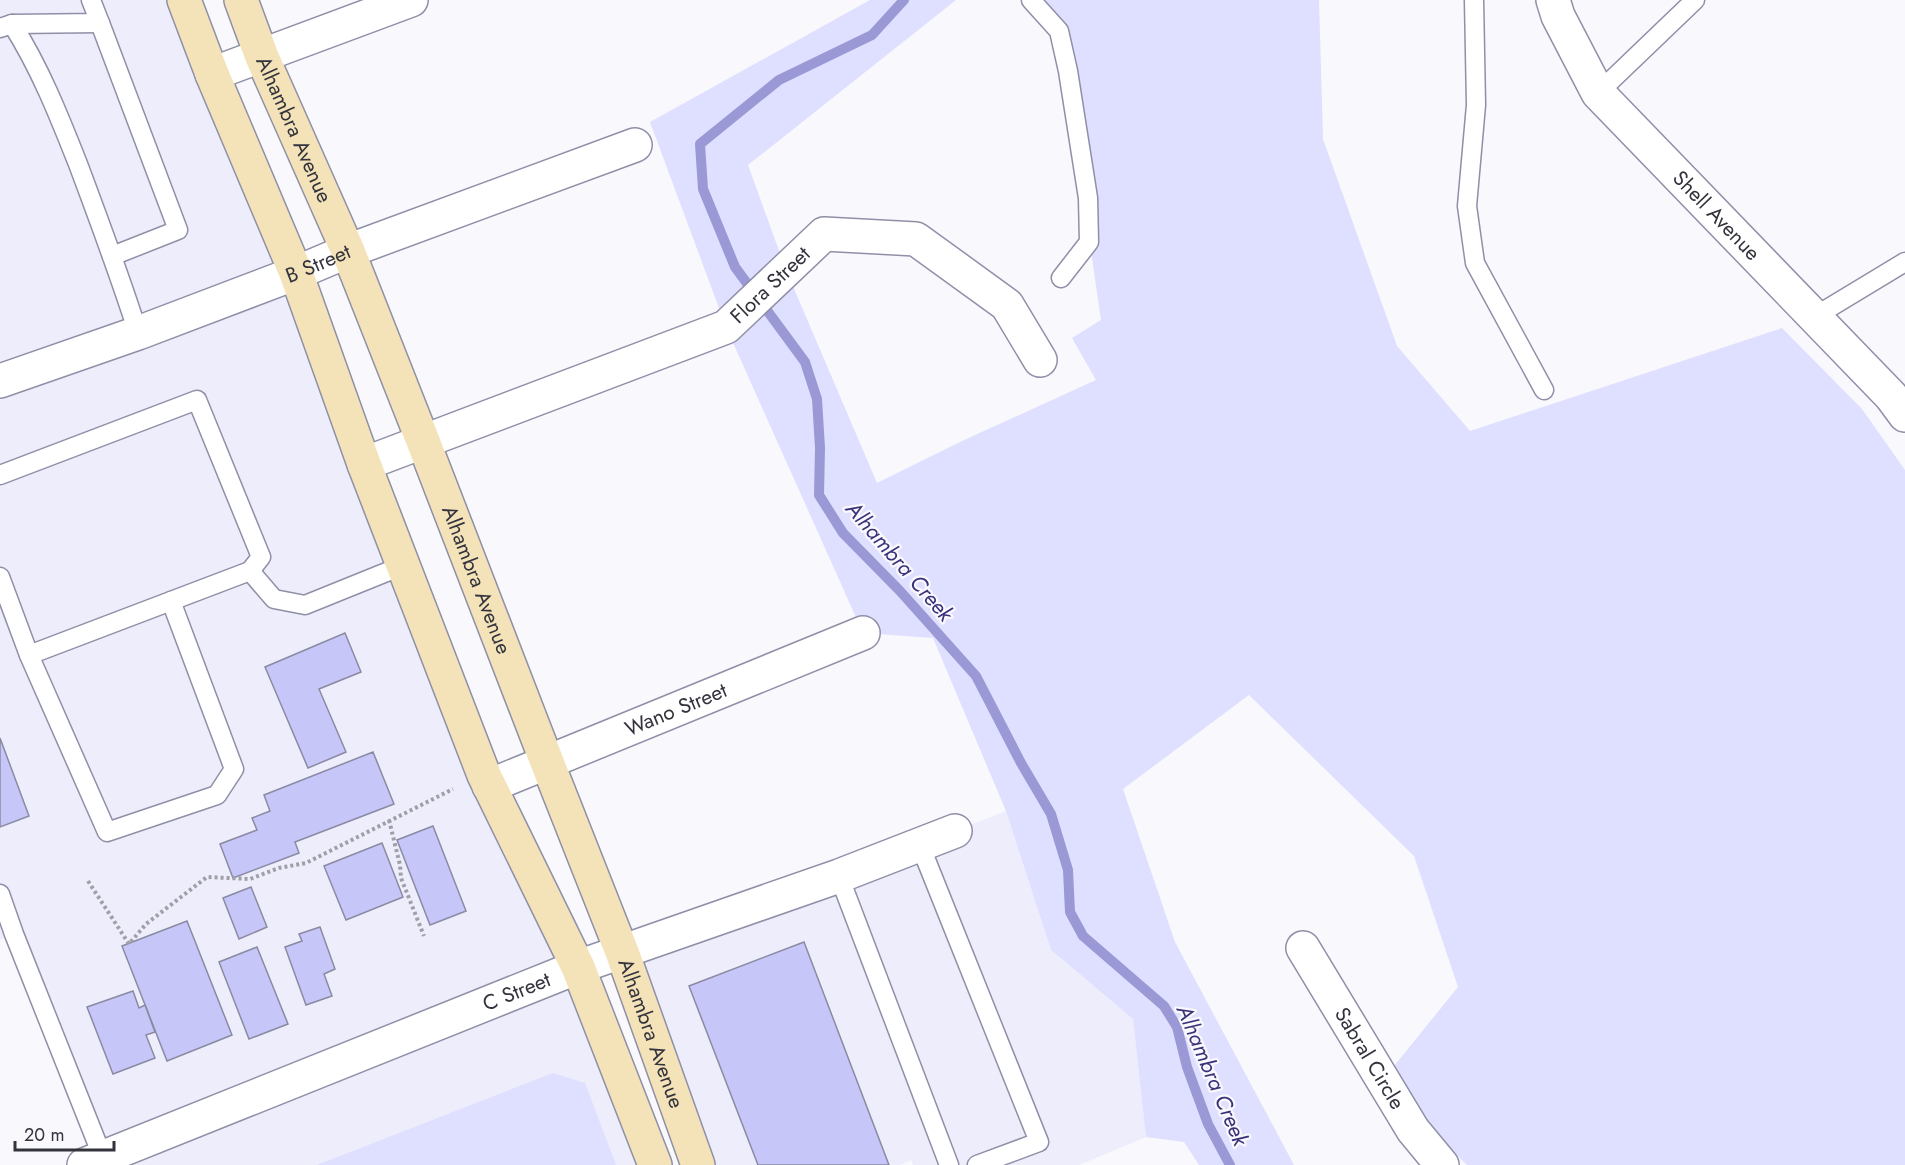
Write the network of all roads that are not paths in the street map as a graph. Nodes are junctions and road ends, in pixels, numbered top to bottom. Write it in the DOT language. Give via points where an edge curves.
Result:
graph roads {
  1 [pos="91,0"];
  2 [pos="184,0"];
  3 [pos="241,0"];
  4 [pos="411,0"];
  5 [pos="1031,0"];
  6 [pos="1474,0"];
  7 [pos="1553,0"];
  8 [pos="1695,0"];
  9 [pos="100,23"];
  10 [pos="6,26"];
  11 [pos="262,57"];
  12 [pos="212,74"];
  13 [pos="1598,93"];
  14 [pos="636,145"];
  15 [pos="348,251"];
  16 [pos="112,255"];
  17 [pos="1905,262"];
  18 [pos="296,273"];
  19 [pos="1061,278"];
  20 [pos="1814,317"];
  21 [pos="138,333"];
  22 [pos="1040,360"];
  23 [pos="0,381"];
  24 [pos="1544,390"];
  25 [pos="1905,415"];
  26 [pos="423,441"];
  27 [pos="364,464"];
  28 [pos="0,475"];
  29 [pos="404,565"];
  30 [pos="250,571"];
  31 [pos="0,577"];
  32 [pos="171,601"];
  33 [pos="864,633"];
  34 [pos="29,655"];
  35 [pos="547,762"];
  36 [pos="486,780"];
  37 [pos="955,831"];
  38 [pos="920,845"];
  39 [pos="839,876"];
  40 [pos="0,894"];
  41 [pos="1303,948"];
  42 [pos="622,952"];
  43 [pos="578,967"];
  44 [pos="94,1161"];
  45 [pos="655,1165"];
  46 [pos="698,1165"];
  47 [pos="949,1165"];
  48 [pos="977,1165"];
  49 [pos="1442,1165"];
  1 -- 9 [label="lane"];
  2 -- 12 [label="main road, Alhambra Avenue"];
  3 -- 11 [label="main road, Alhambra Avenue"];
  4 -- 11 [label="street"];
  5 -- 19 [label="lane" via="1059,31 1088,198 1089,242"];
  6 -- 24 [label="lane" via="1476,105 1467,206 1475,263"];
  7 -- 13 [label="street, Shell Avenue"];
  8 -- 13 [label="lane"];
  9 -- 10 [label="lane"];
  9 -- 16 [label="lane" via="178,230"];
  10 -- 16 [label="lane" via="30,51 55,105"];
  11 -- 12 [label="street"];
  11 -- 15 [label="main road, Alhambra Avenue"];
  12 -- 18 [label="main road, Alhambra Avenue"];
  13 -- 20 [label="street, Shell Avenue"];
  14 -- 15 [label="street, B Street"];
  15 -- 18 [label="street, B Street"];
  15 -- 26 [label="main road, Alhambra Avenue"];
  16 -- 21 [label="lane"];
  17 -- 20 [label="lane"];
  18 -- 21 [label="street, B Street"];
  18 -- 27 [label="main road, Alhambra Avenue"];
  20 -- 25 [label="street, Shell Avenue"];
  21 -- 23 [label="street, B Street"];
  22 -- 26 [label="street, Flora Street" via="1007,305 916,239 824,234 726,327"];
  26 -- 27 [label="street, Flora Street"];
  26 -- 35 [label="main road, Alhambra Avenue"];
  27 -- 29 [label="main road, Alhambra Avenue"];
  28 -- 30 [label="lane" via="197,400 261,557"];
  29 -- 30 [label="lane" via="305,605 274,599"];
  29 -- 36 [label="main road, Alhambra Avenue"];
  30 -- 32 [label="lane"];
  31 -- 34 [label="lane"];
  32 -- 34 [label="lane"];
  32 -- 34 [label="lane" via="234,769 217,795 107,832"];
  33 -- 35 [label="street, Wano Street"];
  35 -- 36 [label="street, Wano Street"];
  35 -- 42 [label="main road, Alhambra Avenue"];
  36 -- 43 [label="main road, Alhambra Avenue"];
  37 -- 38 [label="street, C Street"];
  38 -- 39 [label="street, C Street"];
  38 -- 48 [label="lane" via="1039,1142"];
  39 -- 42 [label="street, C Street"];
  39 -- 47 [label="lane"];
  40 -- 44 [label="lane"];
  41 -- 49 [label="street, Sabral Circle" via="1413,1130"];
  42 -- 43 [label="street, C Street"];
  42 -- 46 [label="main road, Alhambra Avenue"];
  43 -- 44 [label="street, C Street"];
  43 -- 45 [label="main road, Alhambra Avenue"];
}
